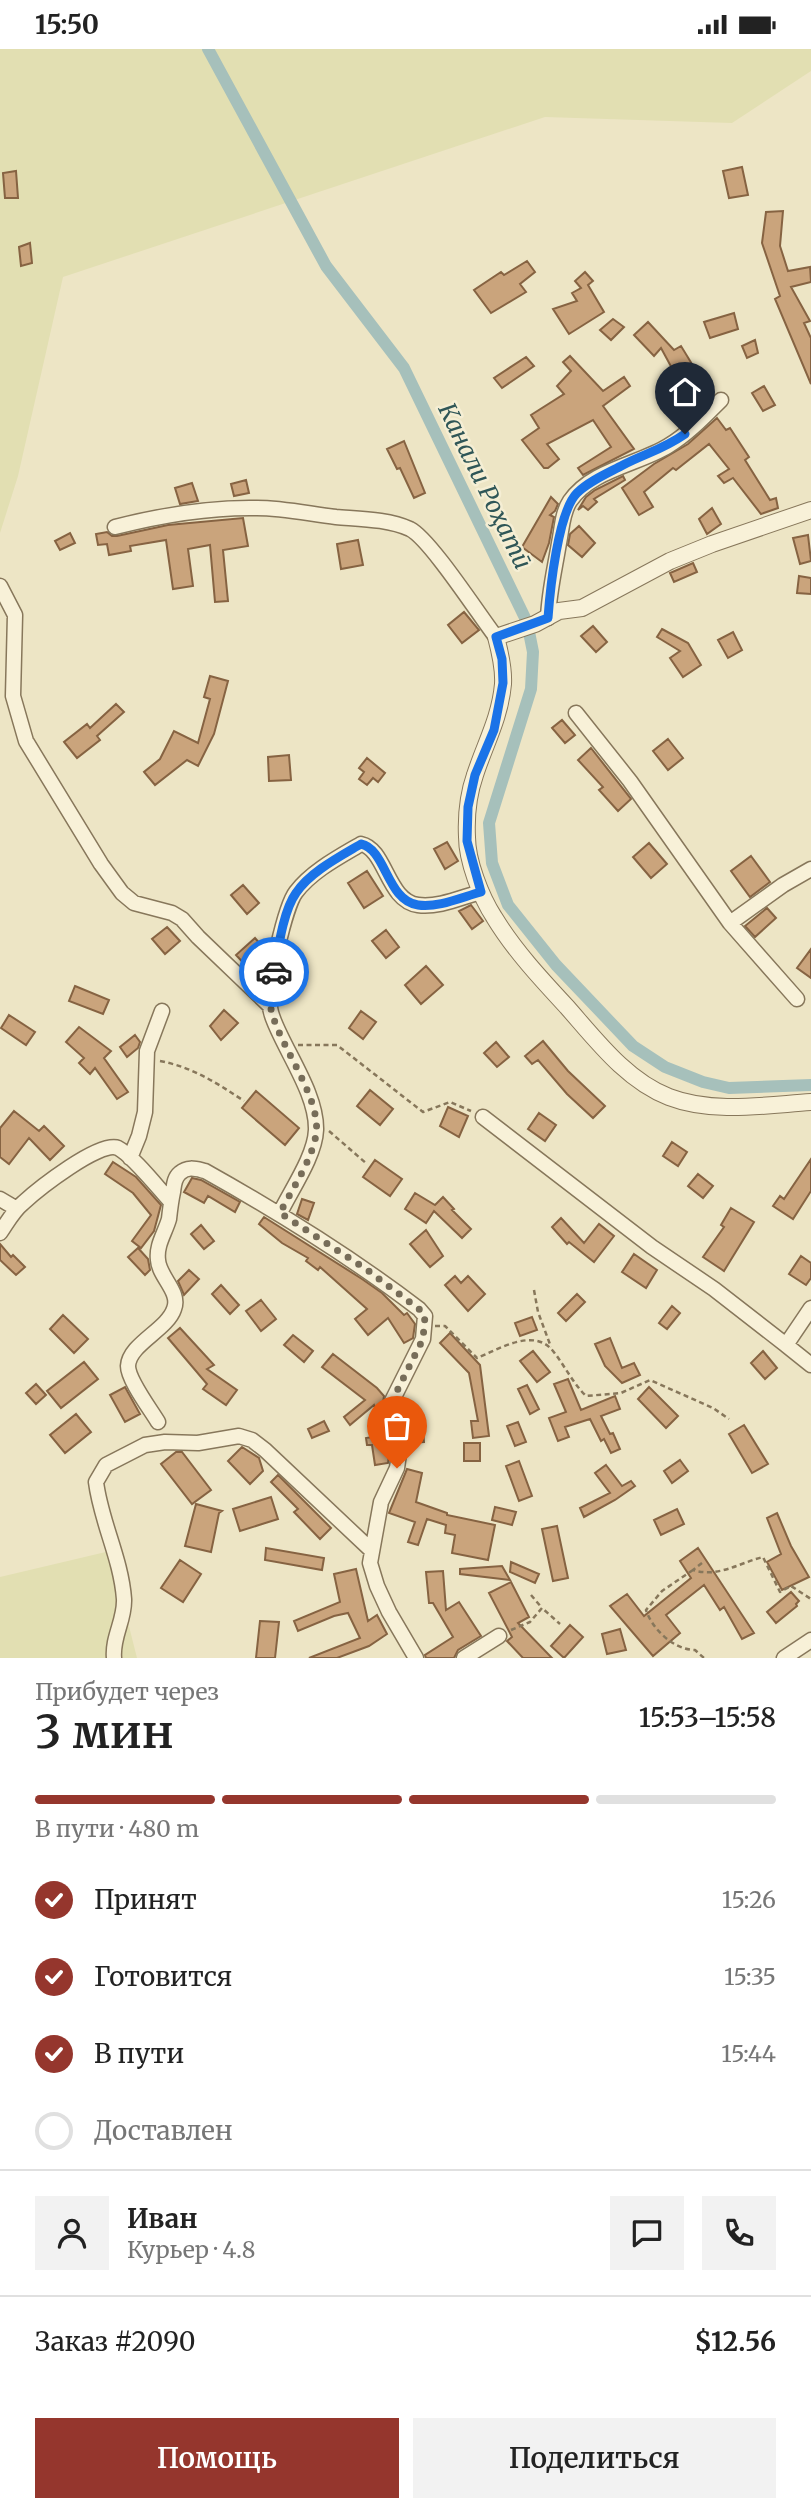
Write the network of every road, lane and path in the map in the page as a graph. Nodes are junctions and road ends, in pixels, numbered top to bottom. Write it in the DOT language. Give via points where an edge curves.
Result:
graph roads {
  1 [pos="721,400"];
  2 [pos="811,510"];
  3 [pos="115,527"];
  4 [pos="0,586"];
  5 [pos="542,621"];
  6 [pos="496,637"];
  7 [pos="576,713"];
  8 [pos="811,869"];
  9 [pos="481,892"];
  10 [pos="730,923"];
  11 [pos="797,999"];
  12 [pos="270,1006"];
  13 [pos="162,1011"];
  14 [pos="285,1045"];
  15 [pos="146,1059"];
  16 [pos="244,1101"];
  17 [pos="811,1101"];
  18 [pos="483,1117"];
  19 [pos="316,1128"];
  20 [pos="130,1158"];
  21 [pos="367,1164"];
  22 [pos="0,1199"];
  23 [pos="171,1202"];
  24 [pos="17,1209"];
  25 [pos="280,1213"];
  26 [pos="0,1233"];
  27 [pos="534,1290"];
  28 [pos="811,1308"];
  29 [pos="426,1327"];
  30 [pos="786,1345"];
  31 [pos="553,1350"];
  32 [pos="811,1365"];
  33 [pos="729,1419"];
  34 [pos="158,1422"];
  35 [pos="372,1550"];
  36 [pos="702,1563"];
  37 [pos="693,1570"];
  38 [pos="531,1595"];
  39 [pos="811,1599"];
  40 [pos="542,1608"];
  41 [pos="560,1624"];
  42 [pos="499,1636"];
  43 [pos="811,1640"];
  44 [pos="114,1658"];
  45 [pos="416,1658"];
  46 [pos="464,1658"];
  47 [pos="704,1658"];
  48 [pos="784,1658"];
  1 -- 5 [label="street" via="668,446 599,478 569,502"];
  2 -- 5 [label="street" via="681,557 582,608 559,611"];
  3 -- 6 [label="street" via="161,516 258,508 380,521 410,530 434,554"];
  4 -- 12 [label="street" via="15,615 13,696 26,741 101,865 134,903 182,919"];
  5 -- 6 [label="street"];
  6 -- 9 [label="street" via="503,683 494,730 475,775 468,807 467,841"];
  7 -- 10 [label="street"];
  8 -- 10 [label="street"];
  9 -- 12 [label="street" via="436,904 410,903 370,848 361,844 309,879 291,901"];
  9 -- 17 [label="street" via="531,968 606,1051 647,1087 715,1107"];
  10 -- 11 [label="street"];
  12 -- 14 [label="street"];
  13 -- 15 [label="street"];
  14 -- 18 [label="path" via="337,1045 424,1112 450,1102"];
  14 -- 19 [label="street" via="309,1097"];
  15 -- 16 [label="path" via="175,1064 211,1079"];
  15 -- 20 [label="street" via="145,1112"];
  18 -- 30 [label="street"];
  19 -- 21 [label="path" via="330,1131"];
  19 -- 25 [label="street" via="310,1153"];
  20 -- 23 [label="street"];
  20 -- 24 [label="street" via="108,1146 92,1153"];
  22 -- 24 [label="street"];
  23 -- 25 [label="street" via="174,1180 191,1168 205,1171"];
  23 -- 34 [label="street" via="158,1262 176,1304 170,1318 128,1363"];
  24 -- 26 [label="street"];
  25 -- 29 [label="street" via="419,1309"];
  27 -- 31 [label="path"];
  28 -- 30 [label="street"];
  29 -- 31 [label="path" via="445,1326 477,1358 535,1339"];
  29 -- 35 [label="street" via="392,1401 400,1447 397,1468 381,1501"];
  30 -- 32 [label="street"];
  31 -- 33 [label="path" via="586,1396 621,1393 650,1380"];
  35 -- 44 [label="street" via="252,1440 239,1436 145,1445 106,1465 96,1482 124,1600"];
  35 -- 45 [label="street" via="370,1563 377,1586"];
  36 -- 37 [label="path"];
  37 -- 39 [label="path" via="720,1573 763,1557 779,1592 791,1586"];
  37 -- 47 [label="path" via="662,1591 646,1610 668,1640"];
  38 -- 40 [label="path"];
  40 -- 41 [label="path"];
  40 -- 42 [label="path" via="530,1622"];
  42 -- 46 [label="street"];
  43 -- 48 [label="street"];
}
